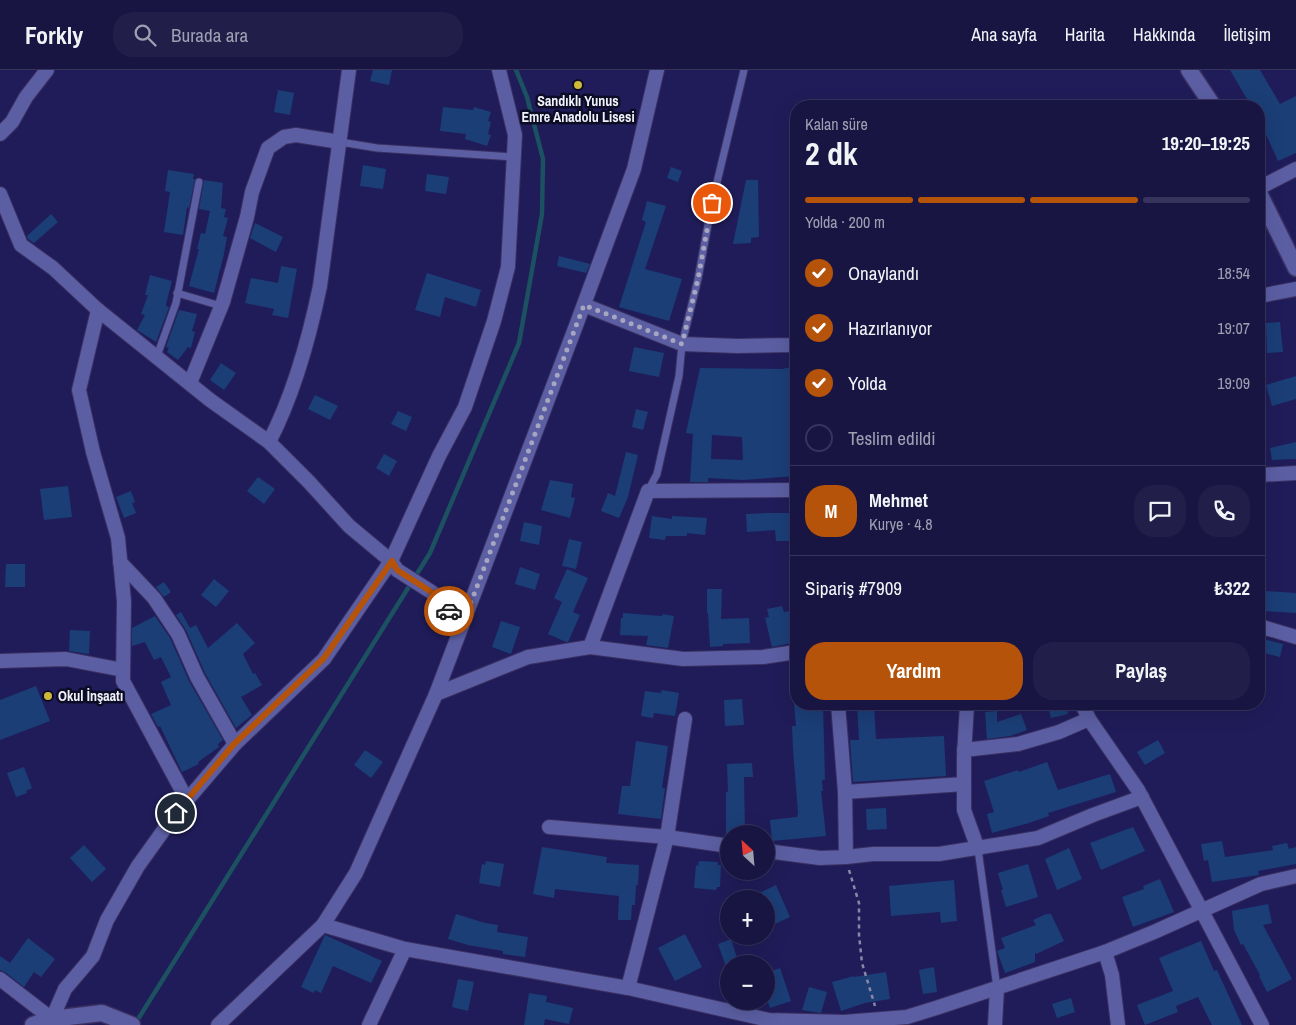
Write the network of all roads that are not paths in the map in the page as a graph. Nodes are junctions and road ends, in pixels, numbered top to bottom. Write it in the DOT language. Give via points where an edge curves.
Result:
graph roads {
  1 [pos="47,70"];
  2 [pos="350,70"];
  3 [pos="499,70"];
  4 [pos="657,70"];
  5 [pos="744,70"];
  6 [pos="1189,70"];
  7 [pos="1209,100"];
  8 [pos="0,134"];
  9 [pos="340,142"];
  10 [pos="513,157"];
  11 [pos="1296,169"];
  12 [pos="199,182"];
  13 [pos="1265,185"];
  14 [pos="0,194"];
  15 [pos="1265,205"];
  16 [pos="1296,268"];
  17 [pos="1296,289"];
  18 [pos="177,293"];
  19 [pos="1265,295"];
  20 [pos="584,305"];
  21 [pos="221,306"];
  22 [pos="98,310"];
  23 [pos="682,344"];
  24 [pos="790,345"];
  25 [pos="156,356"];
  26 [pos="190,384"];
  27 [pos="269,442"];
  28 [pos="1296,473"];
  29 [pos="1265,475"];
  30 [pos="790,490"];
  31 [pos="648,491"];
  32 [pos="120,562"];
  33 [pos="394,566"];
  34 [pos="462,626"];
  35 [pos="1265,628"];
  36 [pos="1296,637"];
  37 [pos="590,648"];
  38 [pos="790,653"];
  39 [pos="0,661"];
  40 [pos="123,670"];
  41 [pos="436,694"];
  42 [pos="838,710"];
  43 [pos="967,710"];
  44 [pos="1085,710"];
  45 [pos="1089,718"];
  46 [pos="685,719"];
  47 [pos="234,744"];
  48 [pos="964,750"];
  49 [pos="964,784"];
  50 [pos="845,792"];
  51 [pos="1142,798"];
  52 [pos="187,800"];
  53 [pos="549,828"];
  54 [pos="667,837"];
  55 [pos="720,845"];
  56 [pos="978,849"];
  57 [pos="775,852"];
  58 [pos="846,857"];
  59 [pos="1296,876"];
  60 [pos="1202,910"];
  61 [pos="323,925"];
  62 [pos="405,949"];
  63 [pos="1105,952"];
  64 [pos="0,979"];
  65 [pos="628,988"];
  66 [pos="997,988"];
  67 [pos="52,1019"];
  68 [pos="746,1020"];
  69 [pos="906,1021"];
  70 [pos="127,1023"];
  71 [pos="33,1025"];
  72 [pos="218,1025"];
  73 [pos="369,1025"];
  74 [pos="995,1025"];
  75 [pos="1118,1025"];
  76 [pos="1262,1025"];
  1 -- 8 [label="street" via="12,122"];
  2 -- 9 [label="street"];
  3 -- 10 [label="street" via="514,135"];
  4 -- 20 [label="street" via="634,169"];
  5 -- 23 [label="lane"];
  6 -- 7 [label="street"];
  9 -- 10 [label="lane" via="377,148"];
  9 -- 21 [label="street" via="296,135 284,137 268,148 252,192"];
  9 -- 27 [label="street" via="314,313 282,418"];
  10 -- 33 [label="street" via="508,267 494,321 465,407 439,456"];
  11 -- 13 [label="street"];
  12 -- 18 [label="lane"];
  14 -- 22 [label="street" via="21,245 53,268"];
  15 -- 16 [label="street"];
  17 -- 19 [label="street"];
  18 -- 21 [label="lane"];
  18 -- 25 [label="lane"];
  20 -- 23 [label="street"];
  20 -- 34 [label="street"];
  21 -- 26 [label="street"];
  22 -- 25 [label="street"];
  22 -- 32 [label="street" via="79,390 118,538"];
  23 -- 24 [label="street"];
  23 -- 31 [label="lane" via="679,376 657,474"];
  25 -- 26 [label="street"];
  26 -- 27 [label="street"];
  27 -- 33 [label="street" via="349,526"];
  28 -- 29 [label="street"];
  30 -- 31 [label="street"];
  31 -- 37 [label="street"];
  32 -- 40 [label="street" via="124,601"];
  32 -- 47 [label="street" via="154,598 178,634 197,677"];
  33 -- 34 [label="street" via="433,593"];
  33 -- 47 [label="street" via="324,658"];
  34 -- 41 [label="street"];
  35 -- 36 [label="street"];
  37 -- 38 [label="street" via="683,659 763,657"];
  37 -- 41 [label="street" via="528,657"];
  39 -- 40 [label="street" via="66,659"];
  40 -- 52 [label="street" via="123,681"];
  41 -- 61 [label="street" via="356,873"];
  42 -- 50 [label="street"];
  43 -- 48 [label="street"];
  44 -- 45 [label="street"];
  45 -- 48 [label="street" via="1059,732 1018,744"];
  45 -- 51 [label="street"];
  46 -- 54 [label="street"];
  47 -- 52 [label="street"];
  48 -- 49 [label="street"];
  49 -- 50 [label="street"];
  49 -- 56 [label="street" via="964,810"];
  50 -- 58 [label="street"];
  51 -- 56 [label="street" via="1038,838"];
  51 -- 60 [label="street"];
  52 -- 67 [label="street" via="138,866 107,920 93,956 65,990"];
  53 -- 54 [label="street"];
  54 -- 55 [label="street"];
  54 -- 65 [label="street"];
  56 -- 58 [label="street" via="938,854"];
  56 -- 66 [label="lane"];
  57 -- 58 [label="street" via="820,858"];
  59 -- 60 [label="street" via="1261,884"];
  60 -- 63 [label="street"];
  60 -- 76 [label="street"];
  61 -- 62 [label="street"];
  61 -- 72 [label="street"];
  62 -- 65 [label="street"];
  62 -- 73 [label="street"];
  63 -- 66 [label="street"];
  63 -- 75 [label="street" via="1112,975"];
  64 -- 67 [label="street"];
  65 -- 68 [label="street"];
  66 -- 69 [label="street"];
  66 -- 74 [label="street"];
  67 -- 70 [label="street" via="102,1013"];
  67 -- 71 [label="street"];
  68 -- 69 [label="street"];
}
